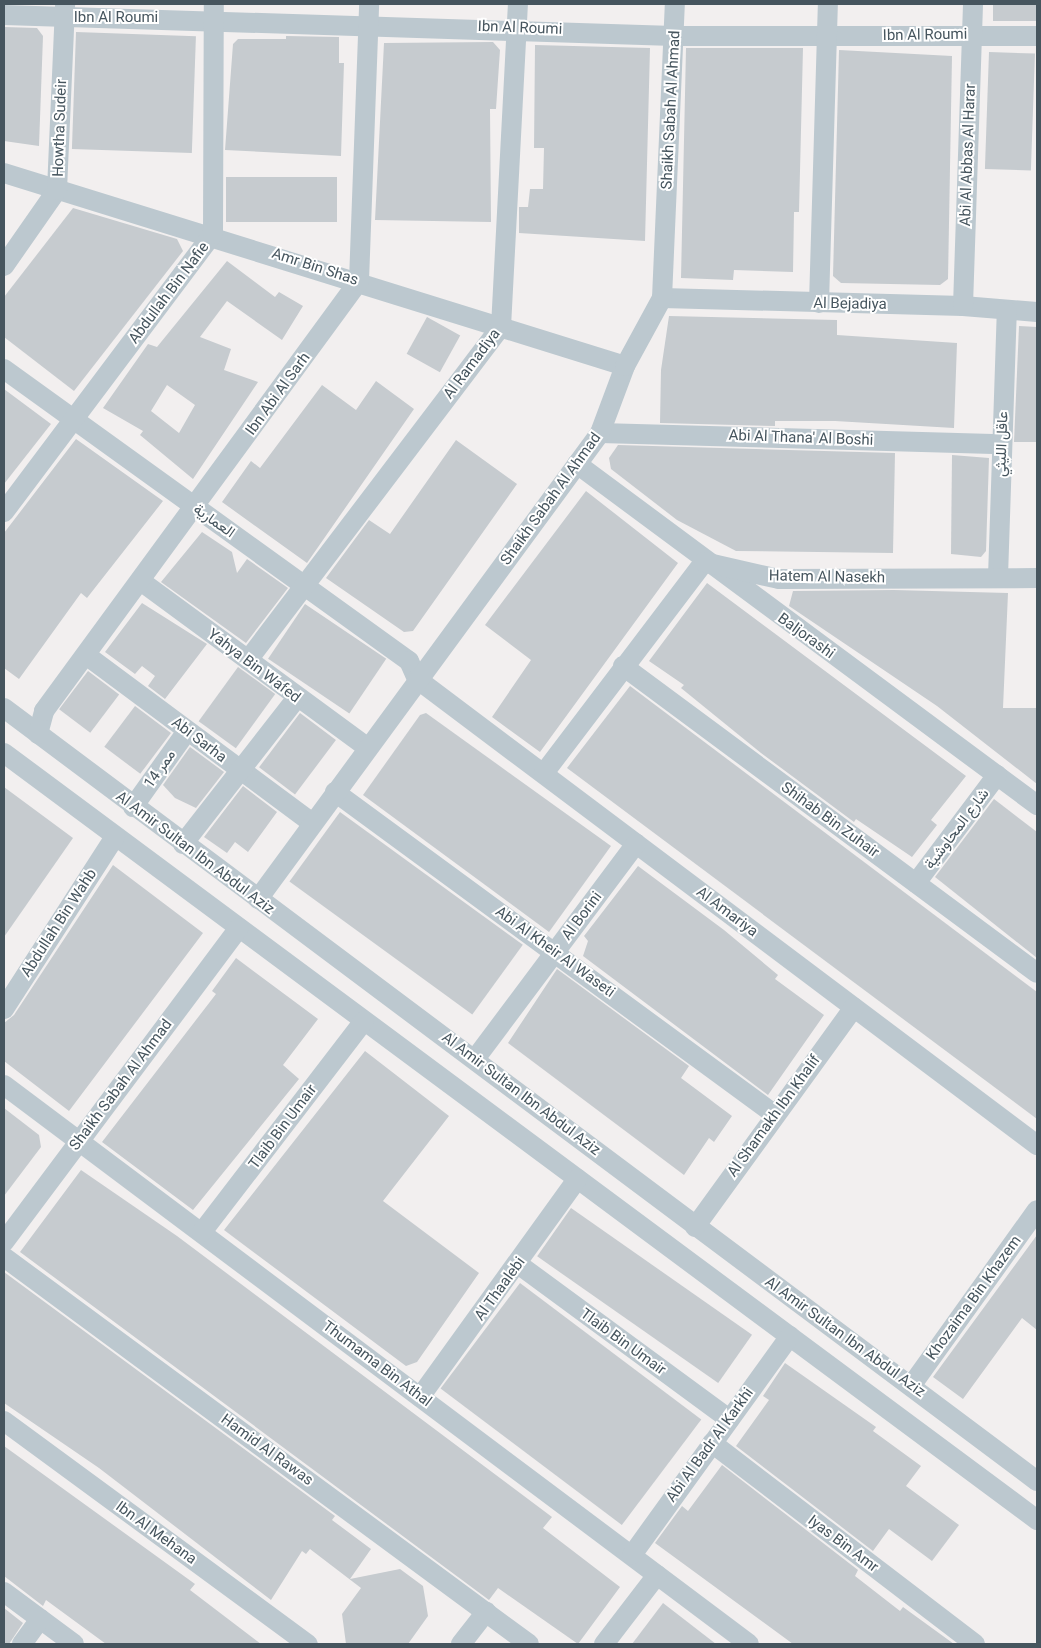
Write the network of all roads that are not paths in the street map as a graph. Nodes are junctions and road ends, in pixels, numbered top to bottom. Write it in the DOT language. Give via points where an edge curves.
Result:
graph roads {
  1 [pos="369,4"];
  2 [pos="518,4"];
  3 [pos="676,4"];
  4 [pos="828,4"];
  5 [pos="973,4"];
  6 [pos="65,11"];
  7 [pos="214,11"];
  8 [pos="4,15"];
  9 [pos="368,24"];
  10 [pos="518,28"];
  11 [pos="971,35"];
  12 [pos="674,36"];
  13 [pos="828,36"];
  14 [pos="1037,36"];
  15 [pos="4,173"];
  16 [pos="57,190"];
  17 [pos="213,234"];
  18 [pos="4,266"];
  19 [pos="359,281"];
  20 [pos="662,298"];
  21 [pos="819,303"];
  22 [pos="963,306"];
  23 [pos="1007,311"];
  24 [pos="1037,312"];
  25 [pos="501,327"];
  26 [pos="625,366"];
  27 [pos="4,369"];
  28 [pos="72,419"];
  29 [pos="600,433"];
  30 [pos="1002,444"];
  31 [pos="577,464"];
  32 [pos="196,508"];
  33 [pos="4,512"];
  34 [pos="704,562"];
  35 [pos="998,577"];
  36 [pos="1037,578"];
  37 [pos="142,582"];
  38 [pos="303,583"];
  39 [pos="86,655"];
  40 [pos="248,660"];
  41 [pos="623,666"];
  42 [pos="417,679"];
  43 [pos="296,699"];
  44 [pos="4,708"];
  45 [pos="187,731"];
  46 [pos="38,734"];
  47 [pos="366,747"];
  48 [pos="6,760"];
  49 [pos="241,771"];
  50 [pos="544,773"];
  51 [pos="997,775"];
  52 [pos="335,792"];
  53 [pos="1037,805"];
  54 [pos="133,807"];
  55 [pos="312,823"];
  56 [pos="115,837"];
  57 [pos="183,844"];
  58 [pos="636,844"];
  59 [pos="916,883"];
  60 [pos="258,899"];
  61 [pos="239,928"];
  62 [pos="555,952"];
  63 [pos="1037,973"];
  64 [pos="854,1007"];
  65 [pos="4,1008"];
  66 [pos="363,1022"];
  67 [pos="475,1060"];
  68 [pos="4,1085"];
  69 [pos="774,1114"];
  70 [pos="80,1140"];
  71 [pos="1037,1145"];
  72 [pos="577,1179"];
  73 [pos="1037,1210"];
  74 [pos="695,1227"];
  75 [pos="202,1232"];
  76 [pos="4,1242"];
  77 [pos="4,1257"];
  78 [pos="518,1264"];
  79 [pos="790,1336"];
  80 [pos="911,1386"];
  81 [pos="420,1397"];
  82 [pos="729,1419"];
  83 [pos="4,1422"];
  84 [pos="712,1443"];
  85 [pos="1031,1477"];
  86 [pos="1011,1500"];
  87 [pos="1037,1520"];
  88 [pos="632,1555"];
  89 [pos="657,1575"];
  90 [pos="4,1592"];
  91 [pos="486,1612"];
  92 [pos="40,1619"];
  93 [pos="22,1644"];
  94 [pos="74,1644"];
  95 [pos="308,1644"];
  96 [pos="461,1644"];
  97 [pos="529,1644"];
  98 [pos="604,1644"];
  99 [pos="749,1644"];
  100 [pos="975,1644"];
  1 -- 9 [label="street"];
  2 -- 10 [label="street, Al Ramadiya"];
  3 -- 12 [label="street, Shaikh Sabah Al Ahmad"];
  4 -- 13 [label="street"];
  5 -- 11 [label="street, Abi Al Abbas Al Harar"];
  6 -- 7 [label="street, Ibn Al Roumi"];
  6 -- 8 [label="street, Ibn Al Roumi"];
  6 -- 16 [label="street, Howtha Sudeir"];
  7 -- 9 [label="street, Ibn Al Roumi"];
  7 -- 17 [label="street, Abdullah Bin Nafie"];
  9 -- 10 [label="street, Ibn Al Roumi"];
  9 -- 19 [label="street"];
  10 -- 12 [label="street, Ibn Al Roumi"];
  10 -- 25 [label="street, Al Ramadiya"];
  11 -- 13 [label="street, Ibn Al Roumi"];
  11 -- 14 [label="street, Ibn Al Roumi"];
  11 -- 22 [label="street, Abi Al Abbas Al Harar"];
  12 -- 13 [label="street, Ibn Al Roumi"];
  12 -- 20 [label="street, Shaikh Sabah Al Ahmad"];
  13 -- 21 [label="street"];
  15 -- 16 [label="street, Amr Bin Shas"];
  16 -- 17 [label="street, Amr Bin Shas"];
  16 -- 18 [label="street, Howtha Sudeir"];
  17 -- 19 [label="street, Amr Bin Shas"];
  17 -- 28 [label="street, Abdullah Bin Nafie"];
  19 -- 25 [label="street, Amr Bin Shas"];
  19 -- 32 [label="street, Ibn Abi Al Sarh"];
  20 -- 21 [label="street, Al Bejadiya"];
  20 -- 26 [label="street, Shaikh Sabah Al Ahmad"];
  21 -- 22 [label="street, Al Bejadiya"];
  22 -- 23 [label="street, Al Bejadiya"];
  23 -- 24 [label="street, Al Bejadiya"];
  23 -- 30 [label="street, عاقل الليثي"];
  25 -- 26 [label="street, Amr Bin Shas"];
  25 -- 38 [label="street, Al Ramadiya"];
  26 -- 29 [label="street, Shaikh Sabah Al Ahmad"];
  27 -- 28 [label="street, العمارية"];
  28 -- 32 [label="street, العمارية"];
  28 -- 33 [label="street, Abdullah Bin Nafie"];
  29 -- 30 [label="street, Abi Al Thana' Al Boshi"];
  29 -- 31 [label="street, Shaikh Sabah Al Ahmad"];
  30 -- 35 [label="street, عاقل الليثي"];
  31 -- 34 [label="street, Baljorashi"];
  31 -- 42 [label="street, Shaikh Sabah Al Ahmad"];
  32 -- 37 [label="street, Ibn Abi Al Sarh"];
  32 -- 38 [label="street, العمارية"];
  34 -- 35 [label="street, Hatem Al Nasekh" via="779,579"];
  34 -- 41 [label="street"];
  34 -- 51 [label="street, Baljorashi"];
  35 -- 36 [label="street, Hatem Al Nasekh"];
  37 -- 39 [label="street, Ibn Abi Al Sarh"];
  37 -- 40 [label="street, Yahya Bin Wafed"];
  38 -- 40 [label="street, Al Ramadiya"];
  38 -- 42 [label="street, العمارية" via="409,661"];
  39 -- 45 [label="street, Abi Sarha"];
  39 -- 46 [label="street, Ibn Abi Al Sarh" via="44,711"];
  40 -- 43 [label="street, Yahya Bin Wafed"];
  41 -- 50 [label="street"];
  41 -- 59 [label="street, Shihab Bin Zuhair"];
  42 -- 47 [label="street, Shaikh Sabah Al Ahmad"];
  42 -- 50 [label="street, Al Amariya"];
  43 -- 47 [label="street, Yahya Bin Wafed"];
  43 -- 49 [label="street"];
  44 -- 46 [label="street, Al Amir Sultan Ibn Abdul Aziz"];
  45 -- 49 [label="street, Abi Sarha"];
  45 -- 54 [label="street, ممر 14"];
  46 -- 54 [label="street, Al Amir Sultan Ibn Abdul Aziz"];
  47 -- 52 [label="street, Shaikh Sabah Al Ahmad"];
  48 -- 56 [label="street, Al Amir Sultan Ibn Abdul Aziz"];
  49 -- 55 [label="street, Abi Sarha"];
  49 -- 57 [label="street"];
  50 -- 58 [label="street, Al Amariya"];
  51 -- 53 [label="street, Baljorashi"];
  51 -- 59 [label="street, شارع المحاوشية"];
  52 -- 55 [label="street, Shaikh Sabah Al Ahmad"];
  52 -- 62 [label="street, Abi Al Kheir Al Waseti"];
  54 -- 57 [label="street, Al Amir Sultan Ibn Abdul Aziz"];
  55 -- 60 [label="street, Shaikh Sabah Al Ahmad"];
  56 -- 61 [label="street, Al Amir Sultan Ibn Abdul Aziz"];
  56 -- 65 [label="street, Abdullah Bin Wahb"];
  57 -- 60 [label="street, Al Amir Sultan Ibn Abdul Aziz"];
  58 -- 62 [label="street, Al Borini"];
  58 -- 64 [label="street, Al Amariya"];
  59 -- 63 [label="street, Shihab Bin Zuhair"];
  60 -- 67 [label="street, Al Amir Sultan Ibn Abdul Aziz"];
  61 -- 66 [label="street, Al Amir Sultan Ibn Abdul Aziz"];
  61 -- 70 [label="street, Shaikh Sabah Al Ahmad"];
  62 -- 67 [label="street, Al Borini"];
  62 -- 69 [label="street, Abi Al Kheir Al Waseti"];
  64 -- 69 [label="street, Al Shamakh Ibn Khalif"];
  64 -- 71 [label="street, Al Amariya"];
  66 -- 72 [label="street, Al Amir Sultan Ibn Abdul Aziz"];
  66 -- 75 [label="street, Tlaib Bin Umair"];
  67 -- 74 [label="street, Al Amir Sultan Ibn Abdul Aziz"];
  68 -- 70 [label="street, Thumama Bin Athal"];
  69 -- 74 [label="street, Al Shamakh Ibn Khalif"];
  70 -- 75 [label="street, Thumama Bin Athal"];
  70 -- 76 [label="street, Shaikh Sabah Al Ahmad"];
  72 -- 78 [label="street, Al Thaalebi"];
  72 -- 79 [label="street, Al Amir Sultan Ibn Abdul Aziz"];
  73 -- 80 [label="street, Khozaima Bin Khazem"];
  74 -- 80 [label="street, Al Amir Sultan Ibn Abdul Aziz"];
  75 -- 81 [label="street, Thumama Bin Athal"];
  77 -- 91 [label="street, Hamid Al Rawas"];
  78 -- 81 [label="street, Al Thaalebi"];
  78 -- 82 [label="street, Tlaib Bin Umair"];
  79 -- 82 [label="street, Abi Al Badr Al Karkhi"];
  79 -- 86 [label="street, Al Amir Sultan Ibn Abdul Aziz"];
  80 -- 85 [label="street, Al Amir Sultan Ibn Abdul Aziz"];
  81 -- 88 [label="street, Thumama Bin Athal"];
  82 -- 84 [label="street, Abi Al Badr Al Karkhi"];
  83 -- 95 [label="street, Ibn Al Mehana"];
  84 -- 88 [label="street, Abi Al Badr Al Karkhi"];
  84 -- 100 [label="street, Iyas Bin Amr"];
  85 -- 86 [label="street" via="1034,1494 1023,1503"];
  86 -- 87 [label="street, Al Amir Sultan Ibn Abdul Aziz"];
  88 -- 89 [label="street, Thumama Bin Athal"];
  89 -- 98 [label="street"];
  89 -- 99 [label="street, Thumama Bin Athal"];
  90 -- 92 [label="street"];
  91 -- 96 [label="street"];
  91 -- 97 [label="street, Hamid Al Rawas"];
  92 -- 93 [label="street"];
  92 -- 94 [label="street"];
}
